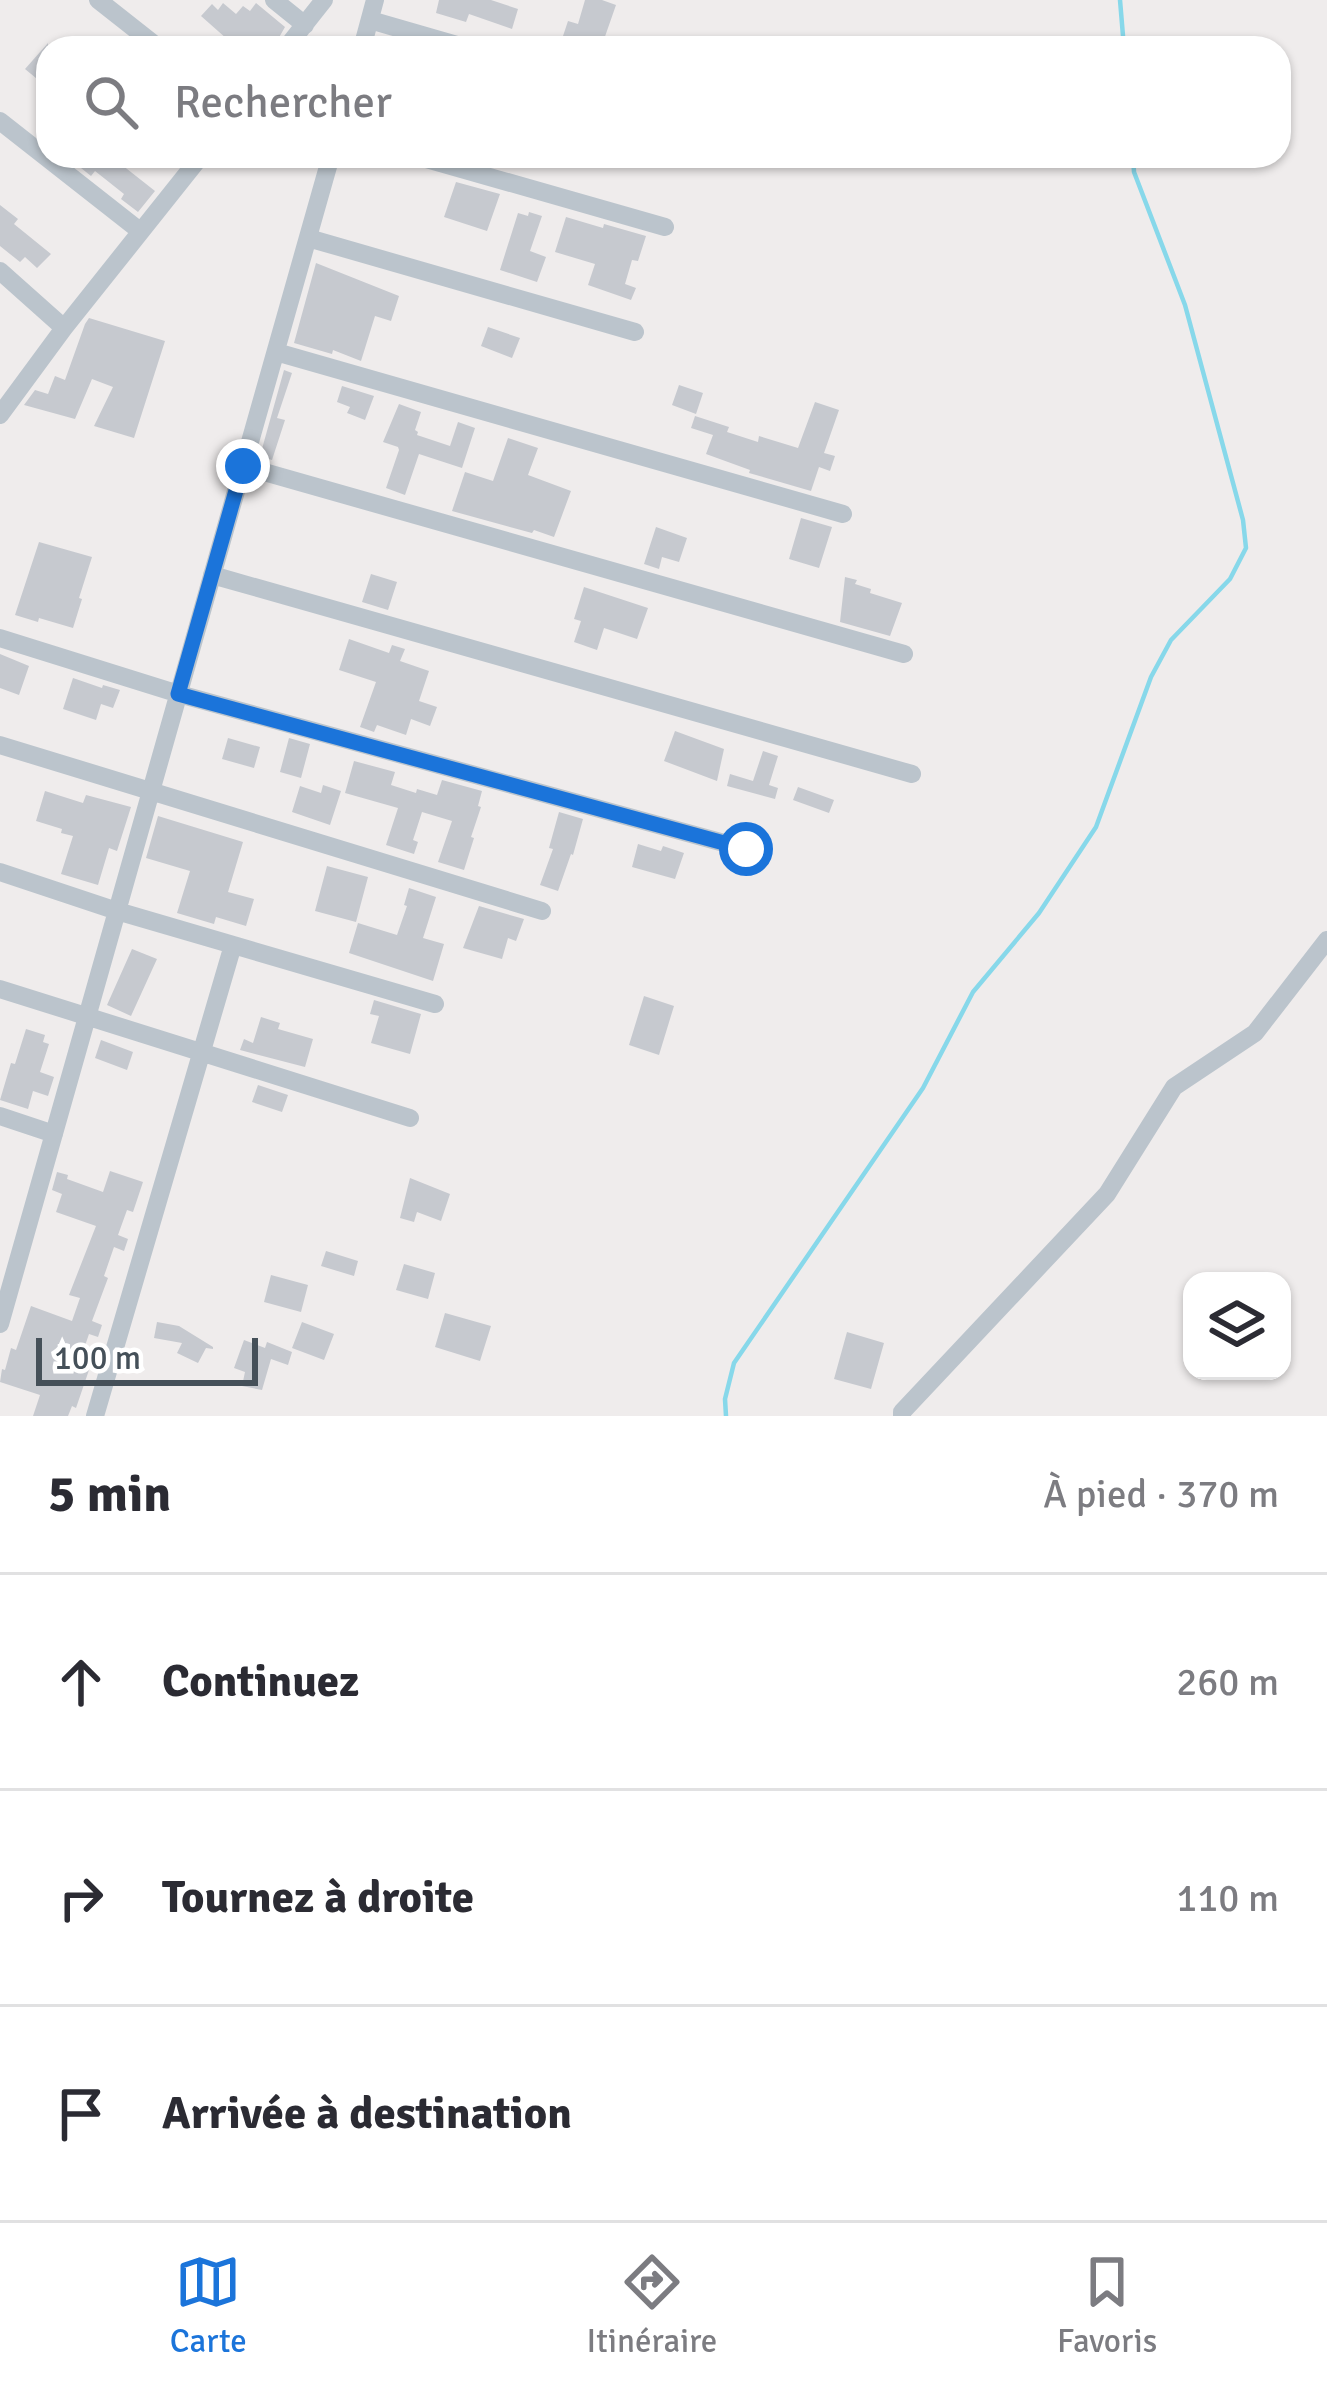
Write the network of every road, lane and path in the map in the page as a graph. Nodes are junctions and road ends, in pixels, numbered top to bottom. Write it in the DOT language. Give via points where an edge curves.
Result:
graph roads {
  1 [pos="98,0"];
  2 [pos="274,0"];
  3 [pos="325,0"];
  4 [pos="375,0"];
  5 [pos="370,20"];
  6 [pos="305,25"];
  7 [pos="144,36"];
  8 [pos="296,36"];
  9 [pos="365,36"];
  10 [pos="425,36"];
  11 [pos="0,121"];
  12 [pos="36,150"];
  13 [pos="59,168"];
  14 [pos="191,168"];
  15 [pos="328,168"];
  16 [pos="458,168"];
  17 [pos="665,227"];
  18 [pos="140,232"];
  19 [pos="308,238"];
  20 [pos="0,272"];
  21 [pos="64,328"];
  22 [pos="635,332"];
  23 [pos="275,352"];
  24 [pos="0,415"];
  25 [pos="243,466"];
  26 [pos="842,514"];
  27 [pos="212,575"];
  28 [pos="0,638"];
  29 [pos="904,654"];
  30 [pos="178,694"];
  31 [pos="0,745"];
  32 [pos="912,774"];
  33 [pos="151,791"];
  34 [pos="746,849"];
  35 [pos="0,872"];
  36 [pos="117,910"];
  37 [pos="542,911"];
  38 [pos="1327,940"];
  39 [pos="233,945"];
  40 [pos="0,989"];
  41 [pos="435,1004"];
  42 [pos="87,1016"];
  43 [pos="202,1052"];
  44 [pos="0,1116"];
  45 [pos="410,1118"];
  46 [pos="54,1134"];
  47 [pos="0,1239"];
  48 [pos="22,1246"];
  49 [pos="0,1324"];
  50 [pos="95,1416"];
  51 [pos="902,1416"];
  1 -- 7 [label="street"];
  2 -- 6 [label="street"];
  3 -- 6 [label="street"];
  4 -- 5 [label="street"];
  5 -- 9 [label="street"];
  5 -- 10 [label="street"];
  6 -- 8 [label="street"];
  11 -- 12 [label="street"];
  13 -- 18 [label="street"];
  14 -- 18 [label="street"];
  15 -- 19 [label="street"];
  16 -- 17 [label="street"];
  18 -- 21 [label="street"];
  19 -- 22 [label="street"];
  19 -- 23 [label="street"];
  20 -- 21 [label="street"];
  21 -- 24 [label="street"];
  23 -- 25 [label="street"];
  23 -- 26 [label="street"];
  25 -- 27 [label="street"];
  25 -- 29 [label="street"];
  27 -- 30 [label="street"];
  27 -- 32 [label="street"];
  28 -- 30 [label="street"];
  30 -- 33 [label="street"];
  30 -- 34 [label="street"];
  31 -- 33 [label="street"];
  33 -- 36 [label="street"];
  33 -- 37 [label="street"];
  35 -- 36 [label="street"];
  36 -- 39 [label="street"];
  36 -- 42 [label="street"];
  38 -- 51 [label="street" via="1255,1033 1174,1087 1107,1194"];
  39 -- 41 [label="street"];
  39 -- 43 [label="street"];
  40 -- 42 [label="street"];
  42 -- 43 [label="street"];
  42 -- 46 [label="street"];
  43 -- 45 [label="street"];
  43 -- 50 [label="street"];
  44 -- 46 [label="street"];
  46 -- 48 [label="street"];
  47 -- 48 [label="street"];
  48 -- 49 [label="street"];
}
